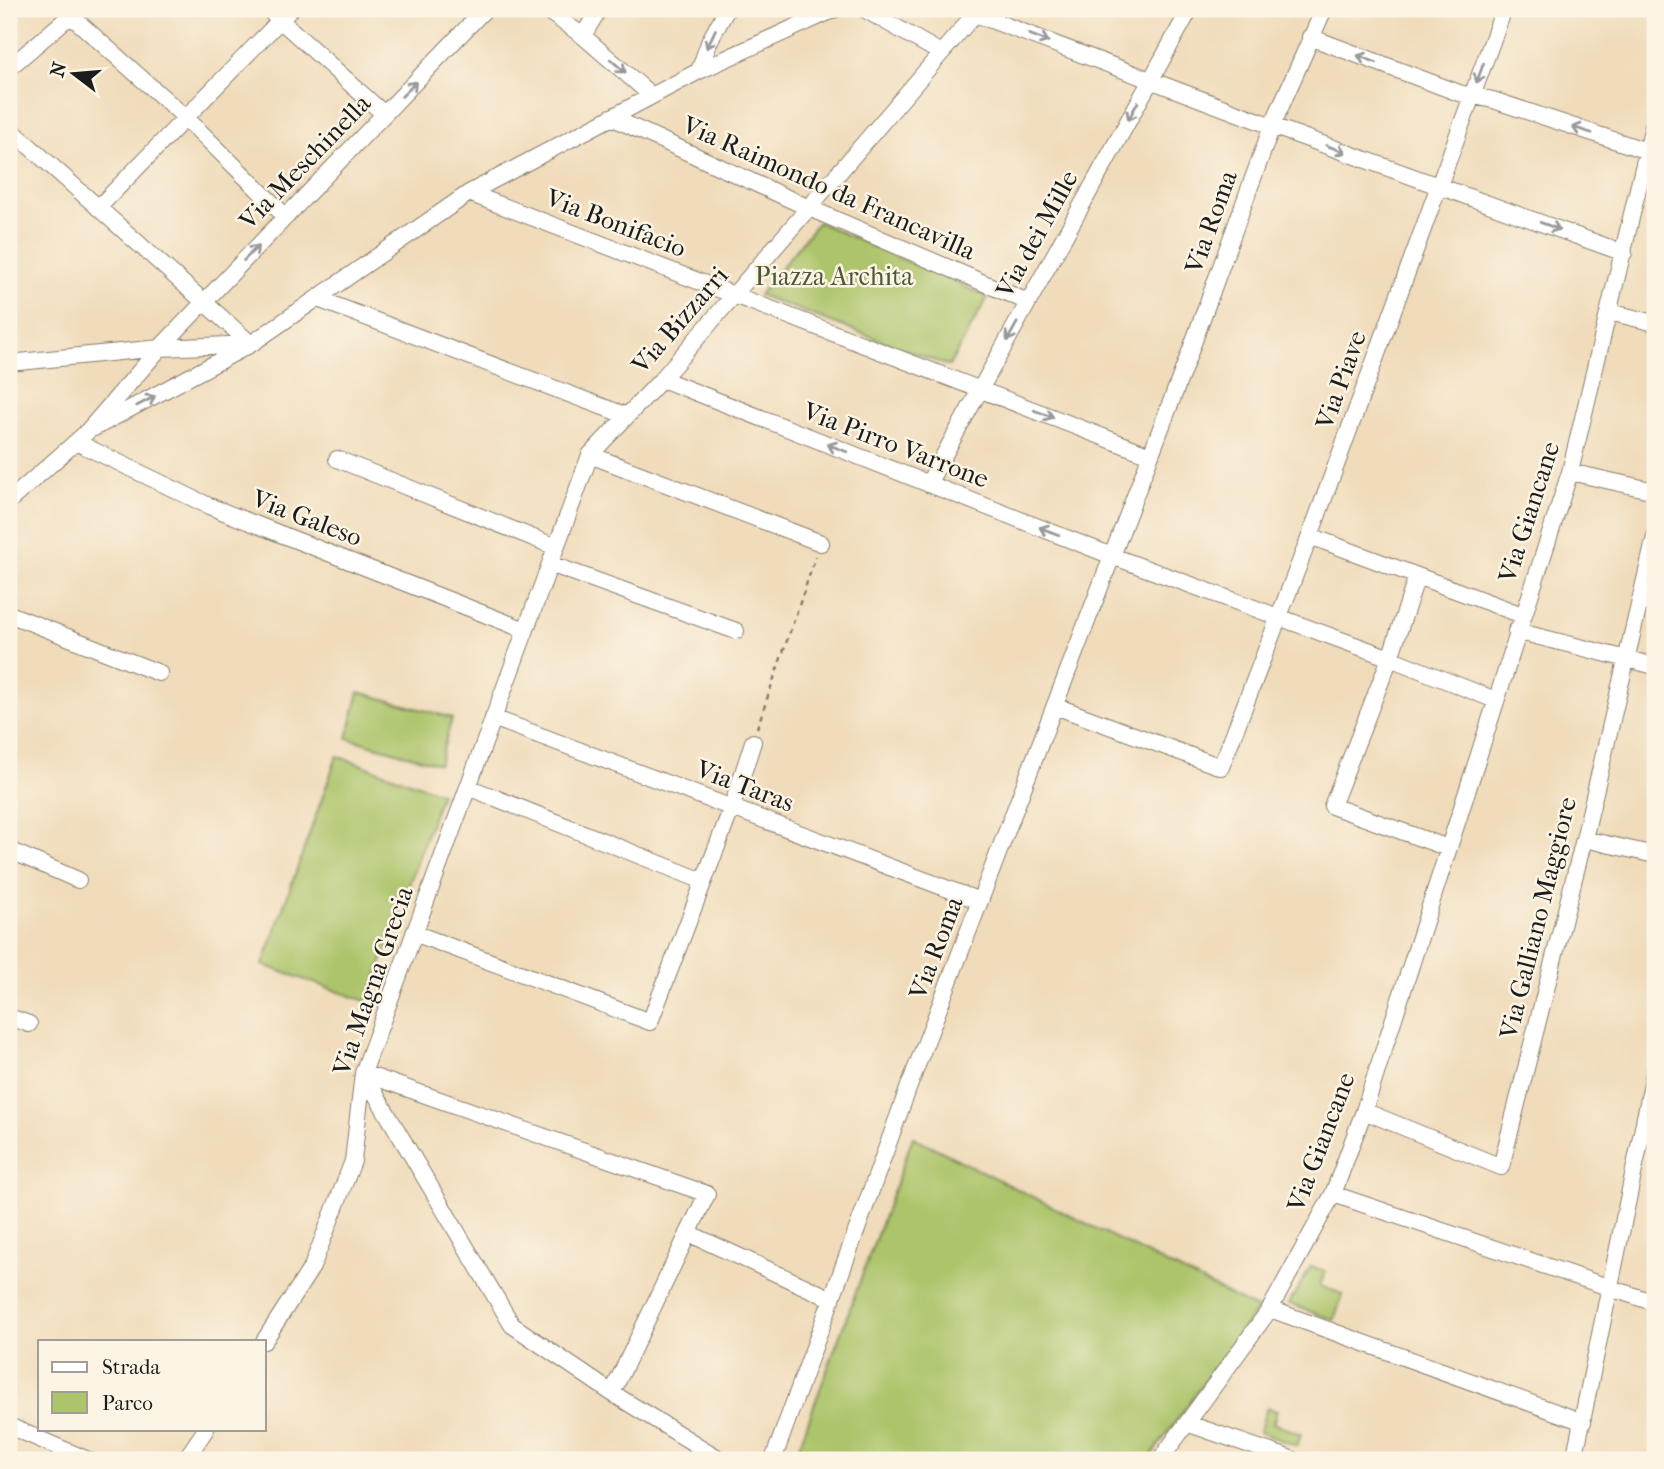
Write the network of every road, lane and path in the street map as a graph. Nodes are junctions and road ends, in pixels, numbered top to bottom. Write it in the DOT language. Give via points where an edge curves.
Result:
graph roads {
  1 [pos="268,9"];
  2 [pos="485,9"];
  3 [pos="545,9"];
  4 [pos="599,9"];
  5 [pos="727,9"];
  6 [pos="835,9"];
  7 [pos="864,9"];
  8 [pos="1190,9"];
  9 [pos="1324,9"];
  10 [pos="1504,9"];
  11 [pos="977,11"];
  12 [pos="74,12"];
  13 [pos="286,15"];
  14 [pos="583,36"];
  15 [pos="1310,37"];
  16 [pos="941,53"];
  17 [pos="9,68"];
  18 [pos="699,71"];
  19 [pos="1151,79"];
  20 [pos="652,96"];
  21 [pos="1473,98"];
  22 [pos="384,114"];
  23 [pos="611,117"];
  24 [pos="186,118"];
  25 [pos="1655,118"];
  26 [pos="1272,126"];
  27 [pos="9,128"];
  28 [pos="1647,151"];
  29 [pos="1438,187"];
  30 [pos="1648,187"];
  31 [pos="469,193"];
  32 [pos="98,208"];
  33 [pos="808,208"];
  34 [pos="286,217"];
  35 [pos="1624,253"];
  36 [pos="734,295"];
  37 [pos="318,299"];
  38 [pos="204,302"];
  39 [pos="1028,302"];
  40 [pos="1609,312"];
  41 [pos="1655,323"];
  42 [pos="251,344"];
  43 [pos="160,348"];
  44 [pos="9,363"];
  45 [pos="662,379"];
  46 [pos="980,389"];
  47 [pos="627,416"];
  48 [pos="81,437"];
  49 [pos="590,455"];
  50 [pos="1150,455"];
  51 [pos="337,459"];
  52 [pos="1570,472"];
  53 [pos="928,484"];
  54 [pos="1655,491"];
  55 [pos="9,502"];
  56 [pos="1310,536"];
  57 [pos="1655,537"];
  58 [pos="821,543"];
  59 [pos="556,547"];
  60 [pos="1112,556"];
  61 [pos="550,564"];
  62 [pos="1417,576"];
  63 [pos="9,614"];
  64 [pos="1521,615"];
  65 [pos="1278,618"];
  66 [pos="525,630"];
  67 [pos="736,631"];
  68 [pos="1516,631"];
  69 [pos="1390,658"];
  70 [pos="1626,659"];
  71 [pos="1655,666"];
  72 [pos="159,673"];
  73 [pos="1495,700"];
  74 [pos="1055,706"];
  75 [pos="493,718"];
  76 [pos="753,742"];
  77 [pos="467,787"];
  78 [pos="732,807"];
  79 [pos="1584,839"];
  80 [pos="1448,848"];
  81 [pos="9,850"];
  82 [pos="1655,855"];
  83 [pos="78,880"];
  84 [pos="703,881"];
  85 [pos="980,901"];
  86 [pos="414,933"];
  87 [pos="9,1017"];
  88 [pos="29,1024"];
  89 [pos="1655,1069"];
  90 [pos="363,1073"];
  91 [pos="1364,1111"];
  92 [pos="1333,1194"];
  93 [pos="688,1233"];
  94 [pos="1608,1286"];
  95 [pos="832,1299"];
  96 [pos="1655,1303"];
  97 [pos="1270,1309"];
  98 [pos="265,1340"];
  99 [pos="612,1393"];
  100 [pos="1583,1422"];
  101 [pos="1189,1424"];
  102 [pos="9,1426"];
  103 [pos="205,1430"];
  104 [pos="88,1460"];
  105 [pos="185,1460"];
  106 [pos="721,1460"];
  107 [pos="773,1460"];
  108 [pos="1160,1460"];
  109 [pos="1294,1460"];
  110 [pos="1574,1460"];
  1 -- 13 [label="street"];
  22 -- 2 [label="street, Via Meschinella, one-way"];
  3 -- 14 [label="street"];
  4 -- 14 [label="street"];
  5 -- 18 [label="street, one-way"];
  6 -- 18 [label="street"];
  7 -- 16 [label="street"];
  8 -- 19 [label="street, Via dei Mille"];
  9 -- 15 [label="street, Via Roma"];
  10 -- 21 [label="street, Via Piave, one-way"];
  11 -- 16 [label="street, Via Bizzarri"];
  11 -- 19 [label="street, one-way"];
  12 -- 17 [label="street"];
  12 -- 24 [label="street"];
  13 -- 22 [label="street"];
  13 -- 24 [label="street"];
  14 -- 20 [label="street, one-way"];
  21 -- 15 [label="street, one-way"];
  15 -- 26 [label="street, Via Roma"];
  16 -- 33 [label="street, Via Bizzarri"];
  18 -- 20 [label="street"];
  19 -- 26 [label="street"];
  19 -- 39 [label="street, Via dei Mille, one-way"];
  20 -- 23 [label="street"];
  28 -- 21 [label="street, one-way" via="1493,100"];
  21 -- 29 [label="street, Via Piave"];
  22 -- 34 [label="street, Via Meschinella"];
  23 -- 31 [label="street"];
  23 -- 33 [label="street, Via Raimondo da Francavilla"];
  24 -- 32 [label="street"];
  24 -- 34 [label="street"];
  25 -- 28 [label="street, Via Giancane"];
  26 -- 29 [label="street, one-way"];
  26 -- 50 [label="street, Via Roma"];
  27 -- 32 [label="street"];
  28 -- 30 [label="street, Via Giancane"];
  29 -- 35 [label="street, one-way"];
  29 -- 56 [label="street, Via Piave"];
  30 -- 35 [label="street, Via Giancane"];
  31 -- 36 [label="street, Via Bonifacio"];
  31 -- 37 [label="street"];
  32 -- 38 [label="street"];
  33 -- 36 [label="street, Via Bizzarri"];
  33 -- 39 [label="street, Via Raimondo da Francavilla"];
  38 -- 34 [label="street, Via Meschinella, one-way"];
  35 -- 40 [label="street, Via Giancane"];
  36 -- 45 [label="street, Via Bizzarri"];
  36 -- 46 [label="street, Via Bonifacio"];
  37 -- 42 [label="street"];
  37 -- 47 [label="street"];
  38 -- 42 [label="street"];
  38 -- 43 [label="street, Via Meschinella"];
  39 -- 46 [label="street, Via dei Mille, one-way"];
  40 -- 41 [label="street"];
  40 -- 52 [label="street, Via Giancane"];
  42 -- 43 [label="street"];
  48 -- 42 [label="street, one-way"];
  43 -- 44 [label="street"];
  43 -- 48 [label="street, Via Meschinella"];
  45 -- 47 [label="street, Via Bizzarri"];
  53 -- 45 [label="street, Via Pirro Varrone, one-way"];
  46 -- 50 [label="street, one-way"];
  46 -- 53 [label="street, Via dei Mille"];
  47 -- 49 [label="street, Via Bizzarri"];
  48 -- 55 [label="street"];
  48 -- 66 [label="street, Via Galeso" via="209,506"];
  49 -- 58 [label="street"];
  49 -- 59 [label="street, Via Bizzarri"];
  50 -- 60 [label="street, Via Roma"];
  51 -- 59 [label="street"];
  52 -- 54 [label="street"];
  52 -- 64 [label="street, Via Giancane"];
  60 -- 53 [label="street, Via Pirro Varrone, one-way"];
  56 -- 62 [label="street"];
  56 -- 65 [label="street, Via Piave"];
  57 -- 70 [label="street, Via Galliano Maggiore"];
  58 -- 76 [label="path"];
  59 -- 61 [label="street, Via Bizzarri"];
  60 -- 65 [label="street, Via Pirro Varrone"];
  60 -- 74 [label="street, Via Roma"];
  61 -- 66 [label="street, Via Bizzarri"];
  61 -- 67 [label="street"];
  62 -- 64 [label="street"];
  62 -- 69 [label="street"];
  63 -- 72 [label="street"];
  64 -- 68 [label="street, Via Giancane"];
  65 -- 69 [label="street, Via Pirro Varrone"];
  65 -- 74 [label="street, Via Piave" via="1221,767"];
  66 -- 75 [label="street, Via Magna Grecia"];
  68 -- 70 [label="street"];
  68 -- 73 [label="street, Via Giancane"];
  69 -- 73 [label="street, Via Pirro Varrone"];
  69 -- 80 [label="street" via="1332,806"];
  70 -- 71 [label="street"];
  70 -- 79 [label="street, Via Galliano Maggiore"];
  73 -- 80 [label="street, Via Giancane"];
  74 -- 85 [label="street, Via Roma"];
  75 -- 77 [label="street, Via Magna Grecia"];
  75 -- 78 [label="street, Via Taras"];
  76 -- 78 [label="street"];
  77 -- 84 [label="street"];
  77 -- 86 [label="street, Via Magna Grecia"];
  78 -- 84 [label="street"];
  78 -- 85 [label="street, Via Taras"];
  79 -- 82 [label="street"];
  79 -- 91 [label="street, Via Galliano Maggiore" via="1501,1167"];
  80 -- 91 [label="street, Via Giancane"];
  81 -- 83 [label="street"];
  84 -- 86 [label="street" via="650,1022"];
  85 -- 95 [label="street, Via Roma"];
  86 -- 90 [label="street, Via Magna Grecia"];
  87 -- 88 [label="street"];
  89 -- 94 [label="street"];
  90 -- 93 [label="street" via="707,1194"];
  90 -- 98 [label="street, Via Magna Grecia" via="354,1161 312,1267"];
  90 -- 99 [label="street" via="512,1325"];
  91 -- 92 [label="street, Via Giancane"];
  92 -- 94 [label="street"];
  92 -- 97 [label="street, Via Giancane"];
  93 -- 95 [label="street"];
  93 -- 99 [label="street"];
  94 -- 96 [label="street"];
  94 -- 100 [label="street"];
  95 -- 107 [label="street, Via Roma"];
  97 -- 100 [label="street"];
  97 -- 101 [label="street, Via Giancane"];
  99 -- 106 [label="street"];
  100 -- 110 [label="street"];
  101 -- 108 [label="street, Via Giancane"];
  101 -- 109 [label="street"];
  102 -- 104 [label="street"];
  103 -- 105 [label="street"];
}
